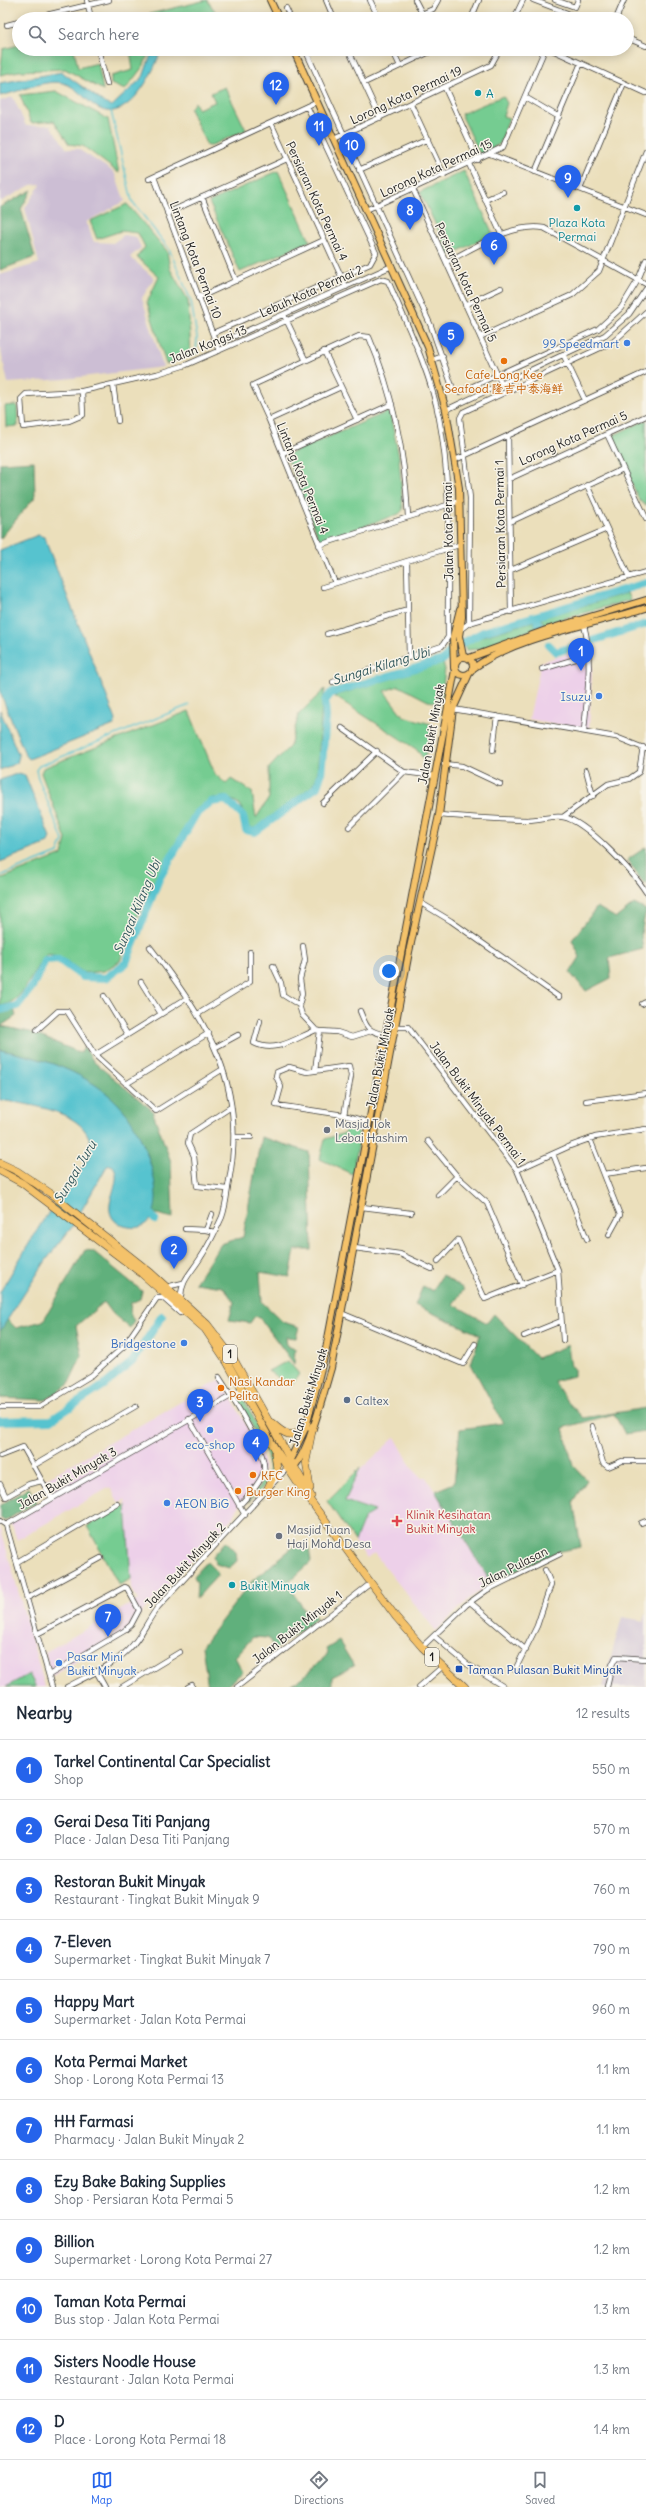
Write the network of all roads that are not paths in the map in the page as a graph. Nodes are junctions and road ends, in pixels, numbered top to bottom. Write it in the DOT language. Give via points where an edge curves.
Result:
graph roads {
  1 [pos="109,0"];
  2 [pos="270,0"];
  3 [pos="326,0"];
  4 [pos="370,0"];
  5 [pos="415,0"];
  6 [pos="438,0"];
  7 [pos="479,0"];
  8 [pos="522,0"];
  9 [pos="533,0"];
  10 [pos="555,0"];
  11 [pos="578,0"];
  12 [pos="624,0"];
  13 [pos="87,2"];
  14 [pos="286,8"];
  15 [pos="560,10"];
  16 [pos="53,12"];
  17 [pos="89,12"];
  18 [pos="276,12"];
  19 [pos="288,12"];
  20 [pos="331,12"];
  21 [pos="376,12"];
  22 [pos="421,12"];
  23 [pos="426,12"];
  24 [pos="473,12"];
  25 [pos="517,12"];
  26 [pos="565,12"];
  27 [pos="619,12"];
  28 [pos="12,24"];
  29 [pos="7,25"];
  30 [pos="634,41"];
  31 [pos="646,46"];
  32 [pos="100,56"];
  33 [pos="296,56"];
  34 [pos="308,56"];
  35 [pos="351,56"];
  36 [pos="395,56"];
  37 [pos="421,56"];
  38 [pos="496,56"];
  39 [pos="542,56"];
  40 [pos="566,56"];
  41 [pos="310,62"];
  42 [pos="581,63"];
  43 [pos="300,66"];
  44 [pos="400,66"];
  45 [pos="364,83"];
  46 [pos="624,83"];
  47 [pos="107,84"];
  48 [pos="445,88"];
  49 [pos="646,93"];
  50 [pos="525,97"];
  51 [pos="316,102"];
  52 [pos="411,104"];
  53 [pos="307,106"];
  54 [pos="380,118"];
  55 [pos="559,118"];
  56 [pos="270,123"];
  57 [pos="344,135"];
  58 [pos="428,139"];
  59 [pos="334,140"];
  60 [pos="646,151"];
  61 [pos="490,154"];
  62 [pos="287,159"];
  63 [pos="478,160"];
  64 [pos="469,164"];
  65 [pos="359,170"];
  66 [pos="535,172"];
  67 [pos="444,175"];
  68 [pos="154,177"];
  69 [pos="149,179"];
  70 [pos="413,189"];
  71 [pos="580,189"];
  72 [pos="503,192"];
  73 [pos="359,193"];
  74 [pos="202,197"];
  75 [pos="350,197"];
  76 [pos="485,200"];
  77 [pos="376,206"];
  78 [pos="624,206"];
  79 [pos="366,210"];
  80 [pos="167,213"];
  81 [pos="646,215"];
  82 [pos="502,236"];
  83 [pos="324,240"];
  84 [pos="646,260"];
  85 [pos="446,262"];
  86 [pos="603,262"];
  87 [pos="392,266"];
  88 [pos="341,277"];
  89 [pos="638,280"];
  90 [pos="236,281"];
  91 [pos="646,284"];
  92 [pos="346,287"];
  93 [pos="501,288"];
  94 [pos="646,289"];
  95 [pos="198,298"];
  96 [pos="465,305"];
  97 [pos="646,312"];
  98 [pos="284,315"];
  99 [pos="287,321"];
  100 [pos="213,333"];
  101 [pos="480,337"];
  102 [pos="217,344"];
  103 [pos="219,351"];
  104 [pos="324,351"];
  105 [pos="563,354"];
  106 [pos="442,356"];
  107 [pos="305,359"];
  108 [pos="432,360"];
  109 [pos="568,364"];
  110 [pos="646,372"];
  111 [pos="498,375"];
  112 [pos="113,384"];
  113 [pos="501,384"];
  114 [pos="341,386"];
  115 [pos="82,390"];
  116 [pos="482,392"];
  117 [pos="585,400"];
  118 [pos="486,401"];
  119 [pos="392,404"];
  120 [pos="446,410"];
  121 [pos="646,416"];
  122 [pos="270,420"];
  123 [pos="357,420"];
  124 [pos="118,421"];
  125 [pos="607,434"];
  126 [pos="508,436"];
  127 [pos="283,453"];
  128 [pos="466,455"];
  129 [pos="455,460"];
  130 [pos="623,469"];
  131 [pos="509,479"];
  132 [pos="587,485"];
  133 [pos="460,501"];
  134 [pos="449,504"];
  135 [pos="645,511"];
  136 [pos="408,517"];
  137 [pos="646,518"];
  138 [pos="510,522"];
  139 [pos="607,529"];
  140 [pos="319,545"];
  141 [pos="459,545"];
  142 [pos="447,549"];
  143 [pos="407,562"];
  144 [pos="510,570"];
  145 [pos="646,572"];
  146 [pos="629,577"];
  147 [pos="335,583"];
  148 [pos="323,587"];
  149 [pos="646,600"];
  150 [pos="460,608"];
  151 [pos="646,608"];
  152 [pos="408,610"];
  153 [pos="511,612"];
  154 [pos="469,623"];
  155 [pos="584,625"];
  156 [pos="326,634"];
  157 [pos="458,634"];
  158 [pos="589,655"];
  159 [pos="466,657"];
  160 [pos="409,658"];
  161 [pos="455,669"];
  162 [pos="542,669"];
  163 [pos="471,672"];
  164 [pos="333,682"];
  165 [pos="453,709"];
  166 [pos="497,716"];
  167 [pos="342,728"];
  168 [pos="584,731"];
  169 [pos="645,748"];
  170 [pos="493,750"];
  171 [pos="377,751"];
  172 [pos="444,764"];
  173 [pos="586,770"];
  174 [pos="404,772"];
  175 [pos="435,776"];
  176 [pos="500,784"];
  177 [pos="593,796"];
  178 [pos="322,803"];
  179 [pos="439,815"];
  180 [pos="563,817"];
  181 [pos="349,827"];
  182 [pos="646,892"];
  183 [pos="421,903"];
  184 [pos="303,946"];
  185 [pos="150,947"];
  186 [pos="250,952"];
  187 [pos="273,966"];
  188 [pos="140,982"];
  189 [pos="104,996"];
  190 [pos="559,997"];
  191 [pos="187,998"];
  192 [pos="299,1005"];
  193 [pos="360,1011"];
  194 [pos="161,1014"];
  195 [pos="198,1014"];
  196 [pos="260,1021"];
  197 [pos="397,1027"];
  198 [pos="37,1030"];
  199 [pos="318,1031"];
  200 [pos="370,1031"];
  201 [pos="209,1033"];
  202 [pos="127,1034"];
  203 [pos="238,1035"];
  204 [pos="385,1035"];
  205 [pos="216,1047"];
  206 [pos="95,1055"];
  207 [pos="223,1069"];
  208 [pos="315,1071"];
  209 [pos="126,1084"];
  210 [pos="646,1093"];
  211 [pos="586,1101"];
  212 [pos="232,1107"];
  213 [pos="344,1115"];
  214 [pos="368,1122"];
  215 [pos="646,1129"];
  216 [pos="234,1137"];
  217 [pos="251,1137"];
  218 [pos="590,1139"];
  219 [pos="428,1141"];
  220 [pos="553,1154"];
  221 [pos="0,1163"];
  222 [pos="646,1168"];
  223 [pos="517,1170"];
  224 [pos="0,1171"];
  225 [pos="604,1174"];
  226 [pos="457,1176"];
  227 [pos="227,1189"];
  228 [pos="438,1196"];
  229 [pos="352,1206"];
  230 [pos="362,1207"];
  231 [pos="212,1214"];
  232 [pos="411,1214"];
  233 [pos="350,1218"];
  234 [pos="360,1218"];
  235 [pos="82,1224"];
  236 [pos="185,1229"];
  237 [pos="206,1230"];
  238 [pos="214,1232"];
  239 [pos="609,1235"];
  240 [pos="587,1239"];
  241 [pos="354,1248"];
  242 [pos="438,1261"];
  243 [pos="432,1269"];
  244 [pos="558,1270"];
  245 [pos="183,1283"];
  246 [pos="522,1285"];
  247 [pos="166,1287"];
  248 [pos="181,1299"];
  249 [pos="184,1310"];
  250 [pos="341,1313"];
  251 [pos="561,1321"];
  252 [pos="524,1336"];
  253 [pos="563,1340"];
  254 [pos="475,1344"];
  255 [pos="219,1377"];
  256 [pos="243,1389"];
  257 [pos="232,1395"];
  258 [pos="136,1406"];
  259 [pos="0,1407"];
  260 [pos="266,1417"];
  261 [pos="189,1419"];
  262 [pos="592,1426"];
  263 [pos="309,1427"];
  264 [pos="274,1447"];
  265 [pos="0,1456"];
  266 [pos="291,1459"];
  267 [pos="646,1461"];
  268 [pos="33,1466"];
  269 [pos="291,1468"];
  270 [pos="42,1481"];
  271 [pos="0,1484"];
  272 [pos="267,1490"];
  273 [pos="51,1497"];
  274 [pos="117,1503"];
  275 [pos="239,1506"];
  276 [pos="319,1513"];
  277 [pos="245,1515"];
  278 [pos="0,1521"];
  279 [pos="646,1521"];
  280 [pos="641,1523"];
  281 [pos="6,1525"];
  282 [pos="560,1554"];
  283 [pos="101,1558"];
  284 [pos="17,1562"];
  285 [pos="545,1570"];
  286 [pos="371,1583"];
  287 [pos="27,1598"];
  288 [pos="470,1602"];
  289 [pos="37,1634"];
  290 [pos="434,1636"];
  291 [pos="422,1647"];
  292 [pos="526,1650"];
  293 [pos="180,1652"];
  294 [pos="646,1659"];
  295 [pos="442,1667"];
  296 [pos="515,1670"];
  297 [pos="96,1671"];
  298 [pos="49,1675"];
  299 [pos="52,1687"];
  300 [pos="67,1687"];
  301 [pos="105,1687"];
  302 [pos="122,1687"];
  303 [pos="237,1687"];
  304 [pos="419,1687"];
  305 [pos="466,1687"];
  306 [pos="504,1687"];
  307 [pos="607,1687"];
  1 -- 13 [label="street"];
  2 -- 18 [label="main road"];
  3 -- 20 [label="street"];
  4 -- 21 [label="street"];
  5 -- 22 [label="street"];
  6 -- 23 [label="street" via="433,9"];
  7 -- 24 [label="street"];
  8 -- 25 [label="street"];
  9 -- 15 [label="street"];
  10 -- 11 [label="street" via="576,8"];
  12 -- 27 [label="street"];
  13 -- 16 [label="street"];
  13 -- 17 [label="street"];
  14 -- 19 [label="street"];
  15 -- 26 [label="street"];
  28 -- 29 [label="street"];
  30 -- 31 [label="street"];
  32 -- 47 [label="street"];
  33 -- 43 [label="main road, Jalan Kota Permai"];
  34 -- 41 [label="street"];
  35 -- 45 [label="street"];
  36 -- 44 [label="street"];
  37 -- 44 [label="street"];
  38 -- 48 [label="street, Lorong Kota Permai 19" via="491,65"];
  39 -- 50 [label="street, Lorong Kota Permai 15"];
  40 -- 42 [label="street"];
  41 -- 43 [label="street"];
  41 -- 57 [label="street"];
  42 -- 46 [label="street"];
  42 -- 55 [label="street"];
  43 -- 51 [label="main road, Jalan Kota Permai"];
  44 -- 45 [label="street"];
  45 -- 54 [label="street"];
  46 -- 49 [label="street"];
  46 -- 71 [label="street"];
  48 -- 52 [label="street, Lorong Kota Permai 19"];
  48 -- 63 [label="street"];
  50 -- 55 [label="street"];
  50 -- 61 [label="street, Lorong Kota Permai 15" via="503,147"];
  51 -- 53 [label="street"];
  51 -- 59 [label="main road, Jalan Kota Permai"];
  52 -- 54 [label="street, Lorong Kota Permai 19"];
  52 -- 58 [label="street"];
  53 -- 56 [label="street"];
  53 -- 75 [label="street"];
  54 -- 57 [label="street, Lorong Kota Permai 19"];
  55 -- 66 [label="street"];
  56 -- 62 [label="street, Persiaran Kota Permai 4"];
  56 -- 68 [label="street"];
  57 -- 59 [label="street, Lorong Kota Permai 19"];
  57 -- 65 [label="street"];
  58 -- 65 [label="street"];
  58 -- 67 [label="street"];
  59 -- 73 [label="main road, Jalan Kota Permai"];
  60 -- 78 [label="street"];
  61 -- 63 [label="street, Lorong Kota Permai 15"];
  61 -- 66 [label="street"];
  62 -- 74 [label="street"];
  62 -- 83 [label="street, Persiaran Kota Permai 4"];
  63 -- 64 [label="street, Lorong Kota Permai 15"];
  64 -- 67 [label="street, Lorong Kota Permai 15"];
  64 -- 76 [label="street"];
  65 -- 77 [label="street"];
  66 -- 71 [label="street"];
  67 -- 70 [label="street, Lorong Kota Permai 15"];
  68 -- 69 [label="street"];
  68 -- 80 [label="street, Lintang Kota Permai 10"];
  70 -- 77 [label="street, Lorong Kota Permai 15"];
  70 -- 85 [label="street, Persiaran Kota Permai 5"];
  71 -- 78 [label="street"];
  72 -- 76 [label="street"];
  73 -- 75 [label="street"];
  73 -- 79 [label="main road, Jalan Kota Permai"];
  74 -- 80 [label="street"];
  74 -- 90 [label="street"];
  75 -- 88 [label="street, Lebuh Kota Permai 2" via="376,253 370,264"];
  76 -- 82 [label="street"];
  77 -- 79 [label="street, Lorong Kota Permai 15"];
  77 -- 106 [label="street"];
  78 -- 81 [label="street"];
  78 -- 86 [label="street"];
  79 -- 87 [label="main road, Jalan Kota Permai"];
  80 -- 95 [label="street, Lintang Kota Permai 10"];
  82 -- 85 [label="street"];
  82 -- 86 [label="street" via="518,229 544,228"];
  83 -- 88 [label="street, Persiaran Kota Permai 4"];
  83 -- 90 [label="street"];
  84 -- 89 [label="street"];
  85 -- 96 [label="street, Persiaran Kota Permai 5"];
  86 -- 89 [label="street"];
  86 -- 101 [label="street" via="599,271 572,295"];
  87 -- 92 [label="street, Lebuh Kota Permai 2"];
  87 -- 108 [label="main road, Jalan Kota Permai" via="419,323"];
  88 -- 92 [label="street, Persiaran Kota Permai 4"];
  88 -- 100 [label="street, Lebuh Kota Permai 2"];
  89 -- 91 [label="street"];
  89 -- 111 [label="street" via="621,308 598,329"];
  90 -- 95 [label="street"];
  92 -- 98 [label="street, Lebuh Kota Permai 2"];
  93 -- 96 [label="street"];
  94 -- 105 [label="street" via="629,314 605,334"];
  95 -- 100 [label="street, Lintang Kota Permai 10"];
  96 -- 101 [label="street, Persiaran Kota Permai 5"];
  97 -- 109 [label="street" via="613,342"];
  98 -- 99 [label="street"];
  98 -- 102 [label="street, Lebuh Kota Permai 2"];
  99 -- 103 [label="street, Jalan Kongsi 13"];
  99 -- 107 [label="street"];
  99 -- 134 [label="street, Jalan Kongsi 13" via="381,279 388,281 409,329 439,418"];
  100 -- 102 [label="street, Lintang Kota Permai 10"];
  101 -- 111 [label="street, Persiaran Kota Permai 5"];
  102 -- 103 [label="street, Lintang Kota Permai 10"];
  103 -- 112 [label="street, Jalan Kongsi 13" via="186,365"];
  104 -- 107 [label="street"];
  104 -- 114 [label="street"];
  104 -- 119 [label="street" via="359,336 369,337 382,367"];
  105 -- 109 [label="street"];
  105 -- 113 [label="street"];
  106 -- 108 [label="street"];
  106 -- 111 [label="street" via="453,389 460,392"];
  107 -- 122 [label="street, Lintang Kota Permai 4" via="253,385"];
  108 -- 120 [label="main road, Jalan Kota Permai"];
  109 -- 117 [label="street"];
  109 -- 118 [label="street"];
  110 -- 117 [label="street"];
  111 -- 113 [label="street, Persiaran Kota Permai 5"];
  112 -- 115 [label="street, Jalan Kongsi 13"];
  112 -- 124 [label="street"];
  113 -- 116 [label="street"];
  114 -- 122 [label="street"];
  114 -- 123 [label="street"];
  115 -- 115 [label="street, Jalan Kongsi 13" via="26,394 21,399 23,427 69,421 84,416"];
  116 -- 118 [label="street"];
  116 -- 120 [label="street"];
  117 -- 126 [label="street"];
  118 -- 128 [label="street" via="463,412 460,418"];
  119 -- 123 [label="street"];
  119 -- 136 [label="street" via="399,427"];
  120 -- 129 [label="main road, Jalan Kota Permai"];
  121 -- 125 [label="street, Lorong Kota Permai 5"];
  122 -- 127 [label="street, Lintang Kota Permai 4"];
  123 -- 127 [label="street"];
  125 -- 130 [label="street"];
  125 -- 131 [label="street, Lorong Kota Permai 5"];
  126 -- 128 [label="street"];
  126 -- 131 [label="street, Persiaran Kota Permai 1"];
  127 -- 140 [label="street, Lintang Kota Permai 4"];
  128 -- 129 [label="street"];
  128 -- 154 [label="street" via="470,498"];
  129 -- 133 [label="main road, Jalan Kota Permai"];
  130 -- 132 [label="street"];
  130 -- 135 [label="street"];
  131 -- 138 [label="street, Persiaran Kota Permai 1"];
  132 -- 138 [label="street"];
  132 -- 139 [label="street"];
  133 -- 134 [label="street"];
  133 -- 141 [label="main road, Jalan Kota Permai"];
  134 -- 136 [label="street"];
  134 -- 142 [label="street"];
  135 -- 137 [label="street"];
  136 -- 140 [label="street"];
  138 -- 144 [label="street, Persiaran Kota Permai 1"];
  139 -- 144 [label="street"];
  139 -- 146 [label="street"];
  140 -- 147 [label="street, Lintang Kota Permai 4"];
  141 -- 142 [label="street"];
  141 -- 150 [label="main road, Jalan Kota Permai"];
  142 -- 143 [label="street"];
  142 -- 160 [label="street" via="448,637 442,646"];
  143 -- 147 [label="street"];
  143 -- 152 [label="street"];
  144 -- 153 [label="street, Persiaran Kota Permai 1"];
  145 -- 146 [label="street"];
  146 -- 153 [label="street"];
  147 -- 148 [label="street"];
  149 -- 159 [label="main road"];
  150 -- 157 [label="main road, Jalan Kota Permai"];
  150 -- 157 [label="main road, Jalan Kota Permai" via="462,617"];
  151 -- 155 [label="main road"];
  152 -- 156 [label="street"];
  152 -- 160 [label="street"];
  153 -- 154 [label="street"];
  154 -- 157 [label="street"];
  155 -- 158 [label="street"];
  155 -- 163 [label="main road" via="494,655"];
  157 -- 159 [label="main road, Jalan Kota Permai" via="460,650"];
  157 -- 161 [label="main road, Jalan Kota Permai" via="454,654"];
  158 -- 162 [label="street"];
  158 -- 168 [label="street"];
  159 -- 161 [label="main road" via="456,660"];
  159 -- 163 [label="main road" via="472,662"];
  160 -- 164 [label="street"];
  161 -- 163 [label="main road" via="461,675"];
  161 -- 175 [label="main road, Jalan Bukit Minyak"];
  163 -- 165 [label="main road, Jalan Bukit Minyak"];
  165 -- 166 [label="street"];
  165 -- 172 [label="main road, Jalan Bukit Minyak"];
  166 -- 168 [label="street"];
  166 -- 170 [label="street"];
  167 -- 171 [label="street"];
  168 -- 169 [label="street" via="616,737"];
  169 -- 177 [label="street" via="639,772 629,779 608,784"];
  171 -- 174 [label="street"];
  171 -- 178 [label="street"];
  172 -- 176 [label="street" via="462,766"];
  172 -- 179 [label="main road, Jalan Bukit Minyak"];
  173 -- 177 [label="street"];
  174 -- 175 [label="street"];
  174 -- 181 [label="street"];
  175 -- 204 [label="main road, Jalan Bukit Minyak"];
  177 -- 180 [label="street"];
  179 -- 180 [label="street" via="529,820"];
  179 -- 183 [label="main road, Jalan Bukit Minyak"];
  180 -- 182 [label="street" via="578,824 618,859"];
  183 -- 190 [label="street" via="451,921"];
  183 -- 197 [label="main road, Jalan Bukit Minyak"];
  184 -- 192 [label="street" via="305,960 300,979 302,994"];
  185 -- 191 [label="street"];
  186 -- 195 [label="street" via="250,982"];
  187 -- 192 [label="street" via="281,983 283,995"];
  188 -- 194 [label="street"];
  189 -- 202 [label="street"];
  191 -- 194 [label="street"];
  191 -- 195 [label="street"];
  192 -- 199 [label="street" via="302,1015"];
  193 -- 200 [label="street"];
  194 -- 202 [label="street"];
  195 -- 201 [label="street"];
  196 -- 199 [label="street" via="254,1042 266,1046 285,1045"];
  197 -- 223 [label="street, Jalan Bukit Minyak Permai 1" via="408,1027"];
  197 -- 230 [label="main road, Jalan Bukit Minyak"];
  198 -- 206 [label="street" via="58,1011 67,1011"];
  199 -- 200 [label="street" via="337,1032 352,1038"];
  199 -- 208 [label="street"];
  200 -- 204 [label="street"];
  201 -- 205 [label="street"];
  201 -- 209 [label="street"];
  202 -- 206 [label="street"];
  203 -- 205 [label="street"];
  204 -- 214 [label="main road, Jalan Bukit Minyak"];
  205 -- 207 [label="street"];
  206 -- 209 [label="street"];
  207 -- 209 [label="street" via="156,1111"];
  207 -- 212 [label="street"];
  208 -- 213 [label="street" via="349,1066 351,1076"];
  208 -- 213 [label="street" via="307,1072 289,1067 277,1072 281,1087 276,1105"];
  210 -- 211 [label="street"];
  212 -- 216 [label="street"];
  212 -- 227 [label="street" via="190,1134 188,1143 194,1156 197,1186"];
  213 -- 214 [label="street"];
  214 -- 229 [label="main road, Jalan Bukit Minyak"];
  215 -- 218 [label="street"];
  216 -- 217 [label="street"];
  216 -- 227 [label="street" via="233,1161"];
  218 -- 220 [label="street"];
  218 -- 225 [label="street"];
  219 -- 226 [label="street"];
  220 -- 223 [label="street"];
  220 -- 240 [label="street"];
  221 -- 235 [label="highway, 1" via="50,1193"];
  222 -- 225 [label="street"];
  223 -- 244 [label="street, Jalan Bukit Minyak Permai 1"];
  224 -- 235 [label="highway, 1"];
  225 -- 239 [label="street" via="620,1215"];
  226 -- 228 [label="street"];
  226 -- 246 [label="street" via="487,1203"];
  227 -- 238 [label="street" via="222,1216"];
  229 -- 230 [label="main road"];
  229 -- 233 [label="main road, Jalan Bukit Minyak"];
  230 -- 232 [label="street"];
  230 -- 234 [label="main road, Jalan Bukit Minyak"];
  231 -- 237 [label="street"];
  233 -- 234 [label="main road"];
  233 -- 263 [label="main road, Jalan Bukit Minyak"];
  234 -- 241 [label="main road, Jalan Bukit Minyak"];
  235 -- 247 [label="highway, 1"];
  235 -- 249 [label="highway, 1"];
  236 -- 237 [label="street"];
  237 -- 238 [label="street"];
  238 -- 245 [label="street" via="202,1256"];
  241 -- 243 [label="street" via="400,1254"];
  241 -- 250 [label="main road, Jalan Bukit Minyak"];
  242 -- 246 [label="street" via="458,1240 485,1299"];
  244 -- 246 [label="street"];
  244 -- 251 [label="street, Jalan Bukit Minyak Permai 1"];
  245 -- 247 [label="street"];
  245 -- 248 [label="street"];
  247 -- 248 [label="highway, 1"];
  248 -- 260 [label="highway, 1" via="207,1324 229,1352"];
  249 -- 256 [label="highway, 1" via="213,1340"];
  249 -- 259 [label="street" via="180,1313 163,1298 157,1298 123,1347 92,1375 39,1407"];
  250 -- 254 [label="street" via="463,1364"];
  250 -- 263 [label="main road, Jalan Bukit Minyak" via="331,1368"];
  251 -- 252 [label="street"];
  251 -- 253 [label="street, Jalan Bukit Minyak Permai 1"];
  255 -- 257 [label="street"];
  256 -- 257 [label="street, Jalan Bukit Minyak 3"];
  256 -- 264 [label="highway, 1"];
  257 -- 261 [label="street, Jalan Bukit Minyak 3"];
  257 -- 275 [label="street" via="262,1454 264,1464 264,1471"];
  258 -- 268 [label="street"];
  260 -- 263 [label="highway" via="284,1434 290,1436"];
  260 -- 266 [label="highway, 1"];
  261 -- 273 [label="street, Jalan Bukit Minyak 3"];
  261 -- 275 [label="street"];
  262 -- 267 [label="street" via="603,1463 608,1467 622,1461"];
  263 -- 266 [label="main road, Jalan Bukit Minyak"];
  263 -- 269 [label="main road, Jalan Bukit Minyak"];
  263 -- 276 [label="highway" via="306,1467 310,1490"];
  264 -- 269 [label="highway, 1"];
  264 -- 272 [label="highway" via="277,1469"];
  265 -- 268 [label="street" via="22,1446"];
  266 -- 269 [label="highway, 1"];
  268 -- 270 [label="street"];
  269 -- 272 [label="street, Jalan Bukit Minyak 2"];
  269 -- 276 [label="highway, 1"];
  270 -- 271 [label="street" via="29,1484 6,1497"];
  270 -- 273 [label="street"];
  272 -- 277 [label="street, Jalan Bukit Minyak 2"];
  273 -- 281 [label="street, Jalan Bukit Minyak 3"];
  274 -- 284 [label="street"];
  275 -- 277 [label="street"];
  276 -- 286 [label="highway, 1"];
  277 -- 297 [label="street, Jalan Bukit Minyak 2" via="158,1607 128,1651"];
  278 -- 281 [label="street"];
  279 -- 280 [label="street"];
  281 -- 284 [label="street"];
  282 -- 288 [label="street, Jalan Pulasan" via="487,1590"];
  283 -- 287 [label="street"];
  284 -- 287 [label="street"];
  285 -- 292 [label="street" via="551,1584"];
  286 -- 291 [label="highway, 1"];
  286 -- 303 [label="street, Jalan Bukit Minyak 1"];
  287 -- 289 [label="street"];
  288 -- 290 [label="street, Jalan Pulasan"];
  288 -- 292 [label="street"];
  289 -- 298 [label="street"];
  289 -- 298 [label="street, Jalan Bukit Minyak 2" via="125,1587 128,1588 139,1610 131,1625 124,1631"];
  290 -- 291 [label="street, Jalan Pulasan"];
  290 -- 306 [label="street" via="467,1664"];
  291 -- 295 [label="highway, 1"];
  292 -- 296 [label="street"];
  293 -- 302 [label="street"];
  294 -- 307 [label="street" via="616,1657"];
  295 -- 304 [label="street"];
  295 -- 305 [label="highway, 1"];
  297 -- 300 [label="street, Jalan Bukit Minyak 2"];
  297 -- 301 [label="street"];
  298 -- 299 [label="street"];
}
